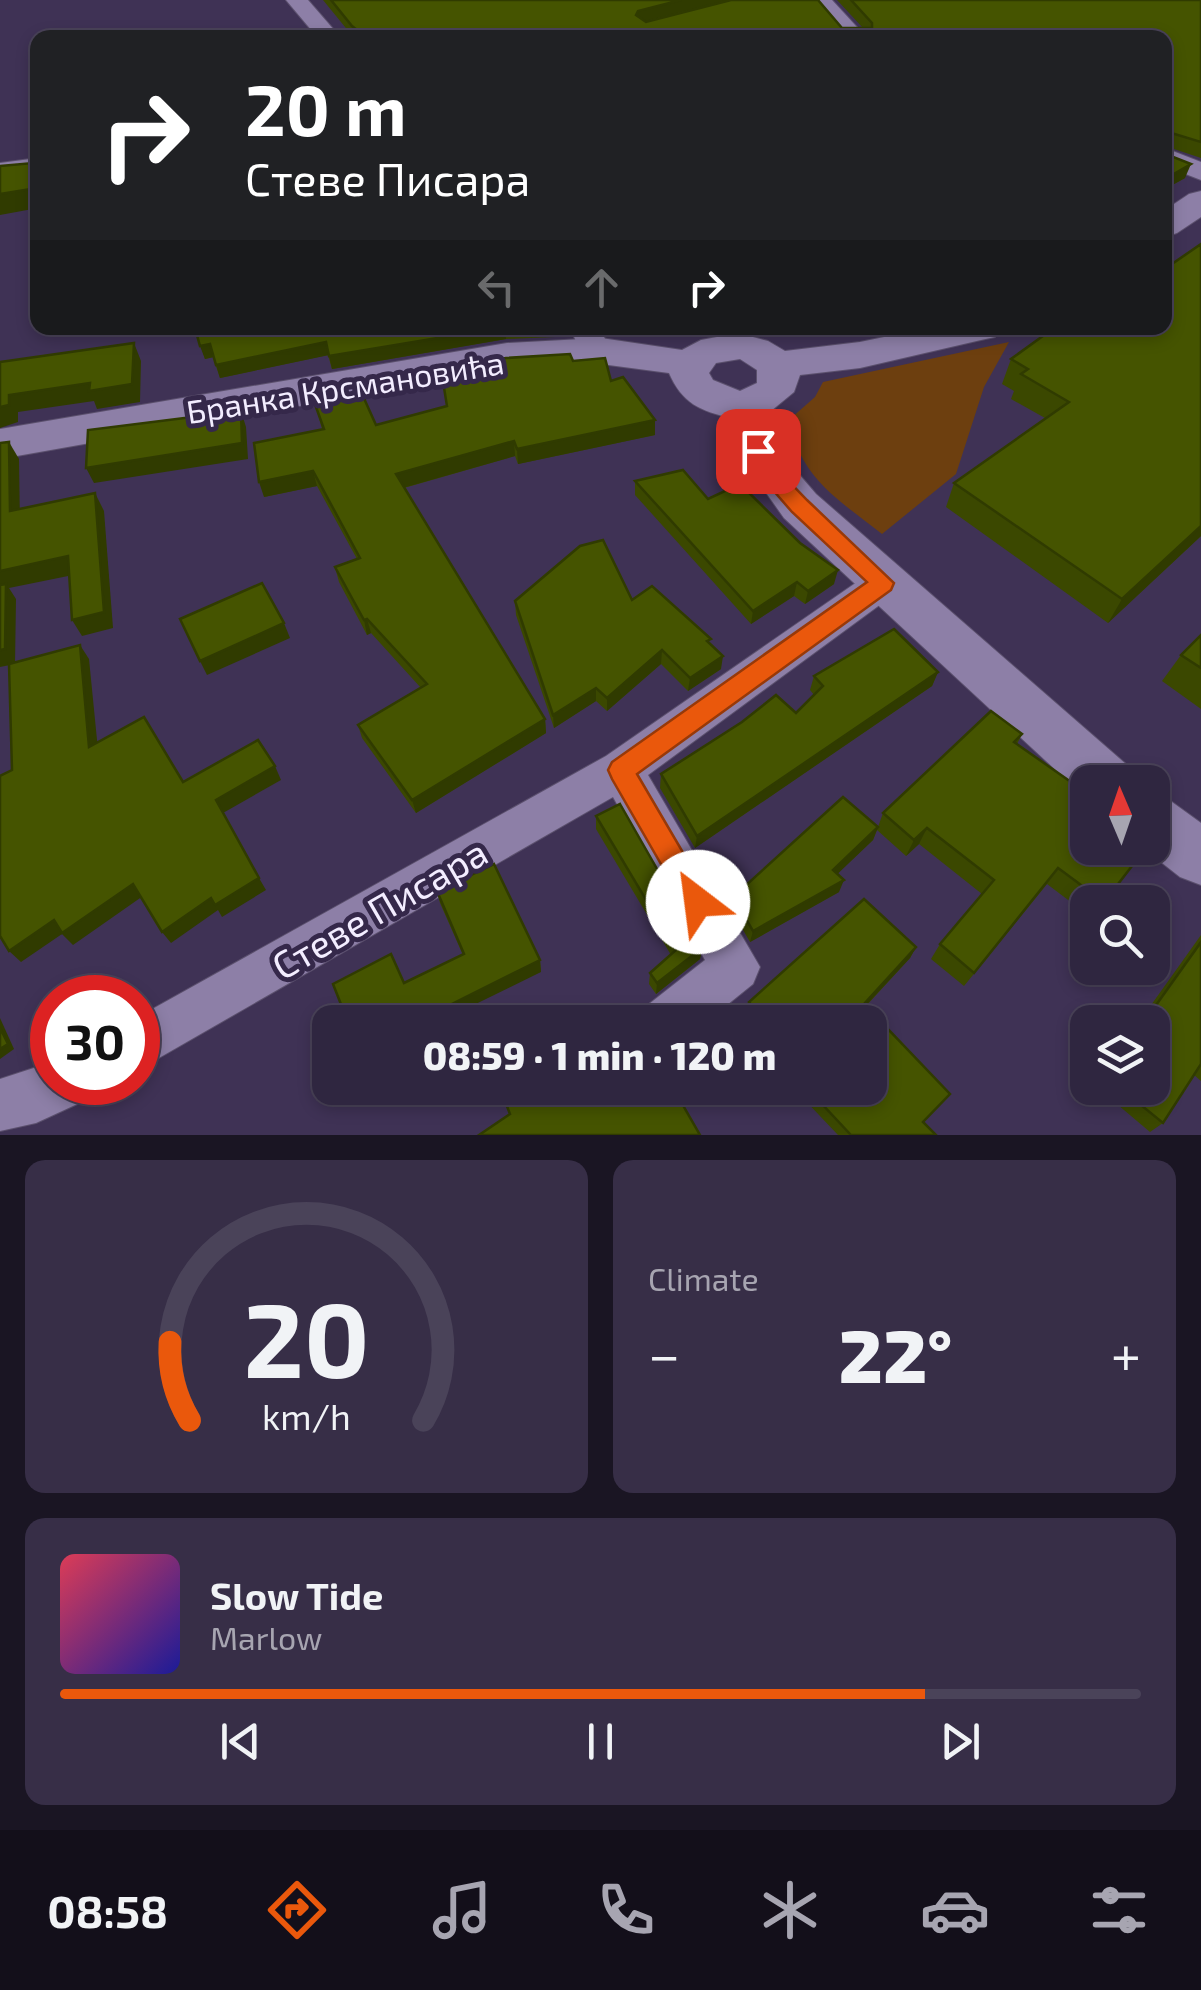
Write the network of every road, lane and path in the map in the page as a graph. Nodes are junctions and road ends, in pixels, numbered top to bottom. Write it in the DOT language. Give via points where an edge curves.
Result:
graph roads {
  1 [pos="297,0"];
  2 [pos="820,0"];
  3 [pos="323,30"];
  4 [pos="848,30"];
  5 [pos="1172,159"];
  6 [pos="30,167"];
  7 [pos="0,171"];
  8 [pos="1201,172"];
  9 [pos="1201,202"];
  10 [pos="1172,221"];
  11 [pos="948,335"];
  12 [pos="590,338"];
  13 [pos="691,365"];
  14 [pos="763,384"];
  15 [pos="0,444"];
  16 [pos="883,583"];
  17 [pos="1088,765"];
  18 [pos="621,770"];
  19 [pos="1170,834"];
  20 [pos="1201,858"];
  21 [pos="688,1005"];
  22 [pos="160,1032"];
  23 [pos="30,1098"];
  24 [pos="0,1105"];
  1 -- 3 [label="street"];
  2 -- 4 [label="street"];
  5 -- 8 [label="street"];
  6 -- 7 [label="street"];
  9 -- 10 [label="street"];
  11 -- 14 [label="street"];
  12 -- 13 [label="street, Бранка Крсмановића"];
  12 -- 15 [label="street, Бранка Крсмановића"];
  13 -- 14 [label="street" via="691,381 725,404"];
  13 -- 14 [label="street" via="706,351 738,346 761,352"];
  14 -- 16 [label="street" via="758,451 773,477"];
  16 -- 17 [label="street"];
  16 -- 18 [label="street, Стеве Писара"];
  18 -- 21 [label="street" via="736,967"];
  18 -- 22 [label="street, Стеве Писара"];
  19 -- 20 [label="street"];
  23 -- 24 [label="street"];
}
